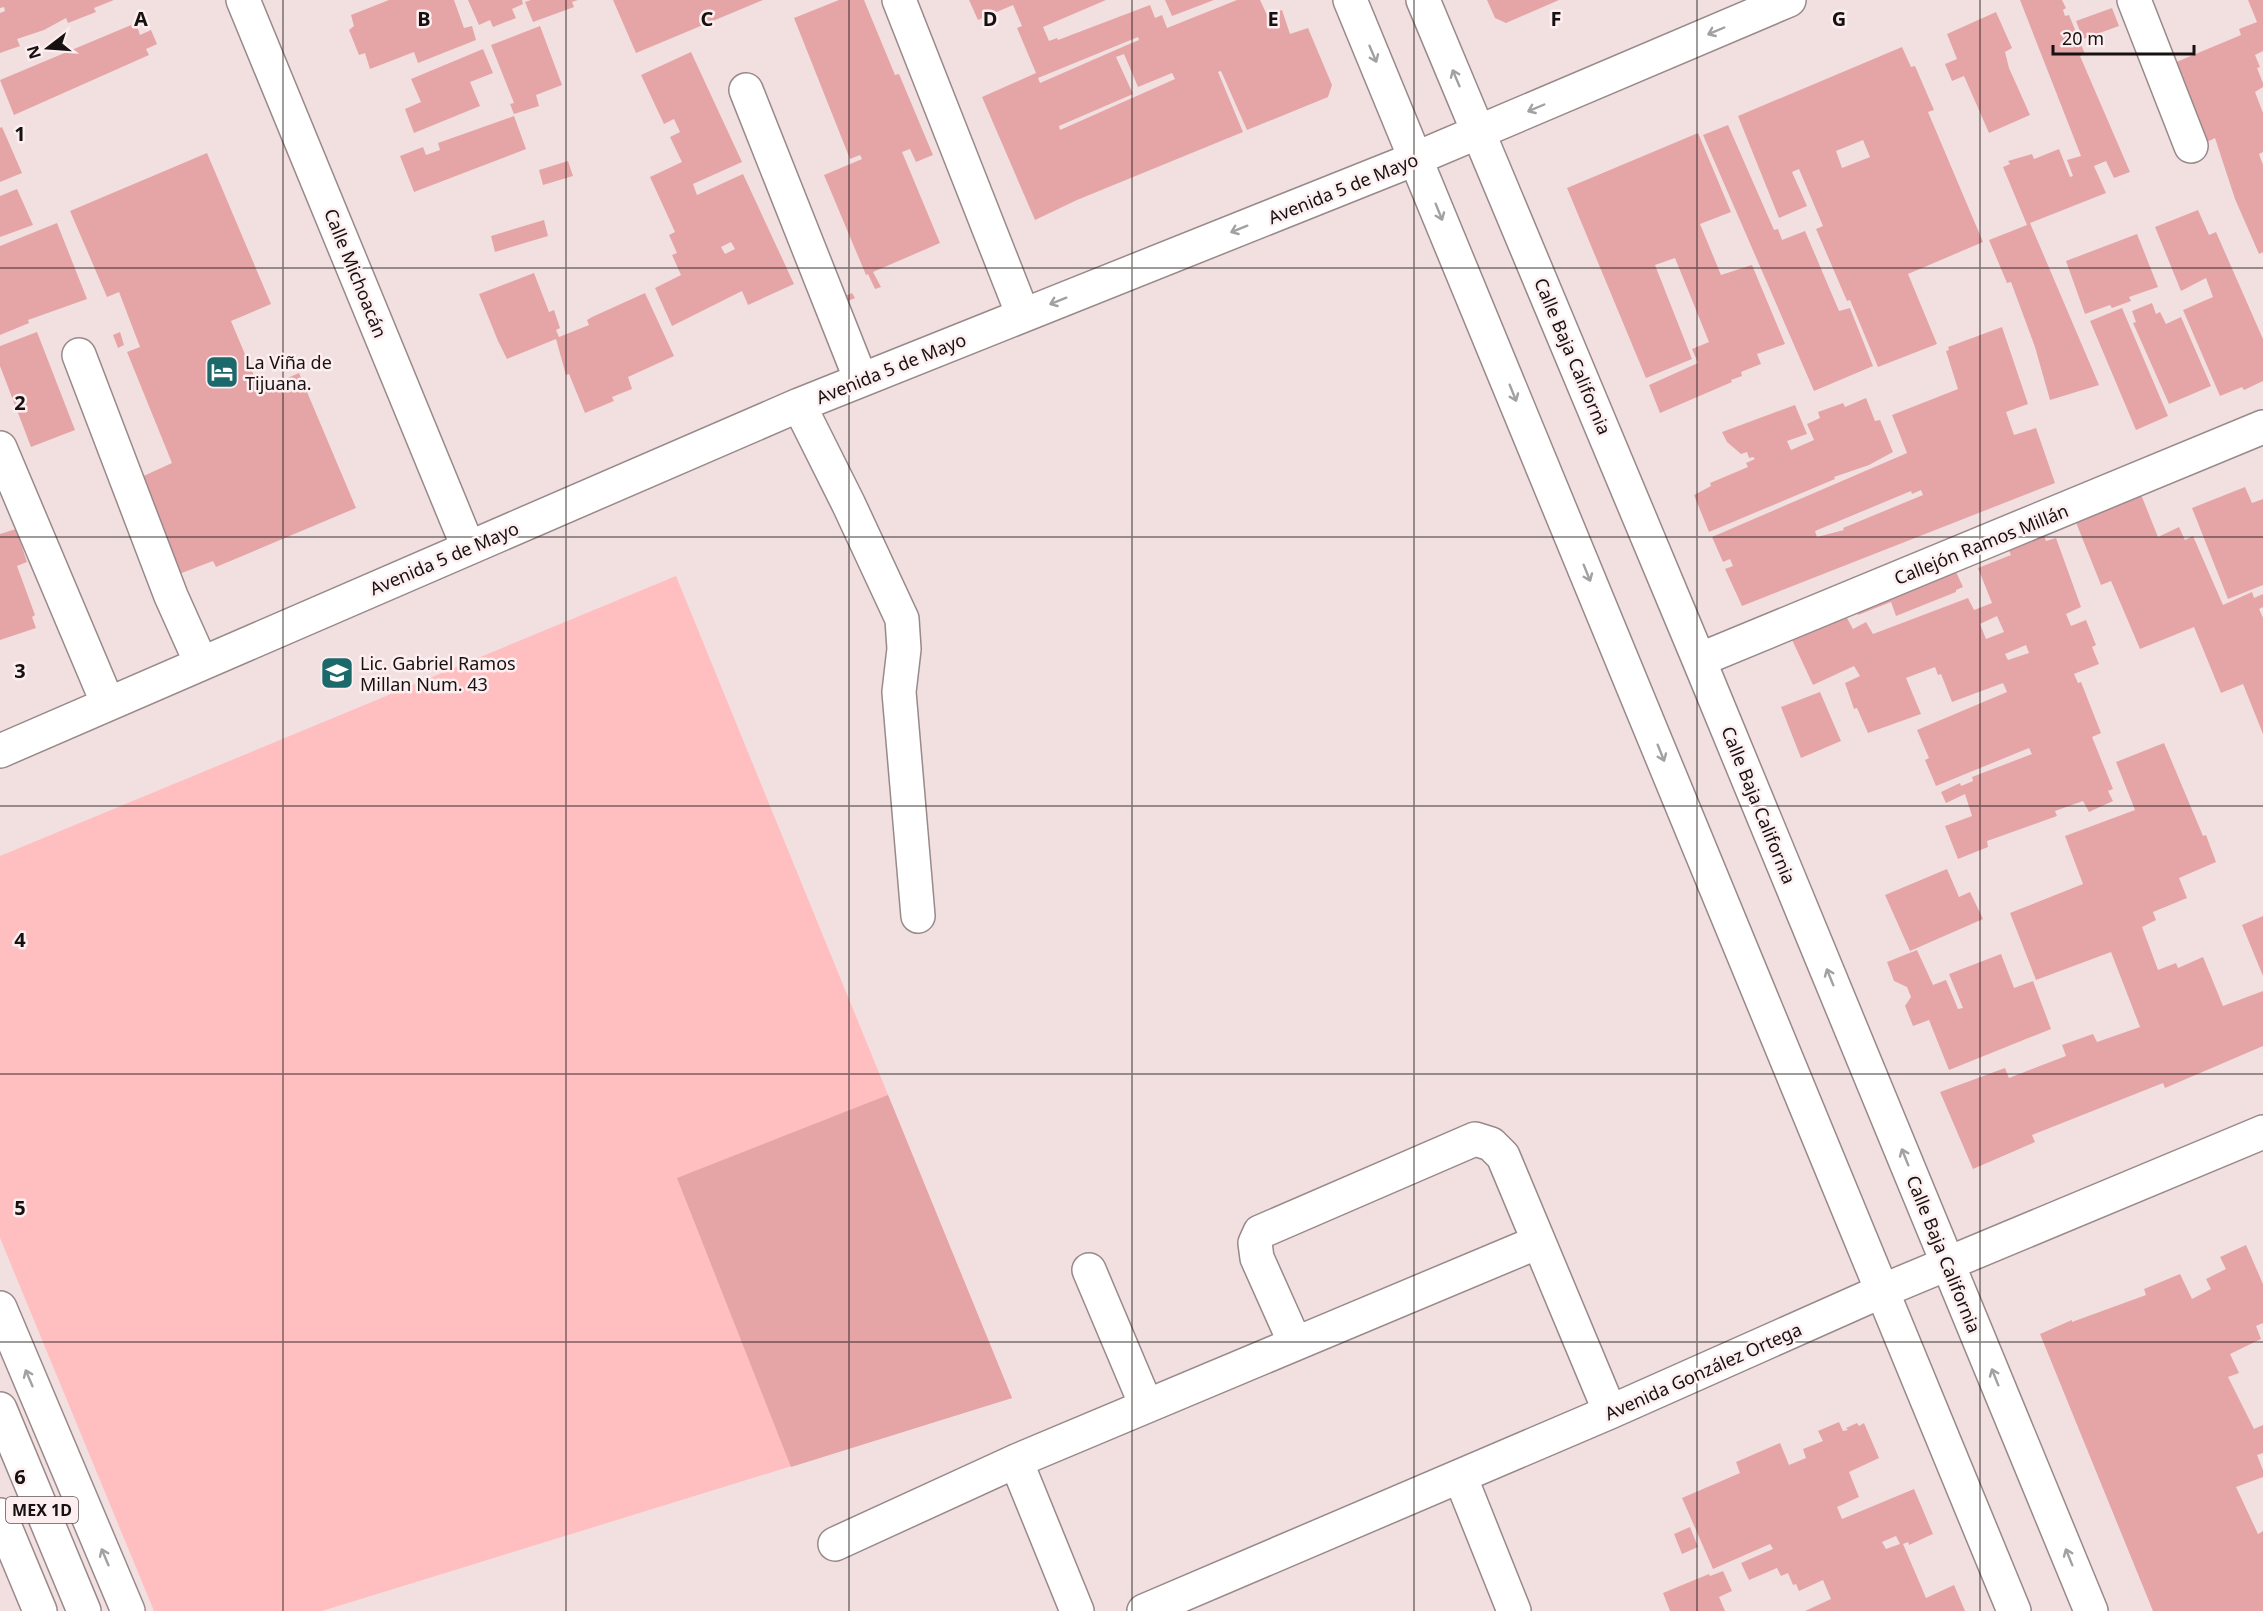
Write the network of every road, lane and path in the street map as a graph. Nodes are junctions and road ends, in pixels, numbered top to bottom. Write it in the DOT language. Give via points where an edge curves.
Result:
graph roads {
  1 [pos="243,0"];
  2 [pos="899,0"];
  3 [pos="1350,0"];
  4 [pos="1423,0"];
  5 [pos="2134,0"];
  6 [pos="1771,4"];
  7 [pos="746,90"];
  8 [pos="1480,132"];
  9 [pos="2191,146"];
  10 [pos="1417,158"];
  11 [pos="1023,315"];
  12 [pos="79,355"];
  13 [pos="861,380"];
  14 [pos="799,405"];
  15 [pos="2263,427"];
  16 [pos="0,448"];
  17 [pos="468,547"];
  18 [pos="1699,660"];
  19 [pos="201,663"];
  20 [pos="108,704"];
  21 [pos="0,752"];
  22 [pos="918,916"];
  23 [pos="2263,1132"];
  24 [pos="1538,1242"];
  25 [pos="1949,1265"];
  26 [pos="1089,1270"];
  27 [pos="1882,1291"];
  28 [pos="0,1308"];
  29 [pos="1295,1343"];
  30 [pos="1146,1405"];
  31 [pos="0,1409"];
  32 [pos="1610,1412"];
  33 [pos="1016,1461"];
  34 [pos="0,1465"];
  35 [pos="1460,1476"];
  36 [pos="0,1515"];
  37 [pos="835,1544"];
  38 [pos="0,1565"];
  39 [pos="19,1611"];
  40 [pos="40,1611"];
  41 [pos="62,1611"];
  42 [pos="84,1611"];
  43 [pos="128,1611"];
  44 [pos="1077,1611"];
  45 [pos="1144,1611"];
  46 [pos="1514,1611"];
  47 [pos="2014,1611"];
  48 [pos="2091,1611"];
  1 -- 17 [label="main road, Calle Michoacán"];
  2 -- 11 [label="main road"];
  3 -- 10 [label="main road, one-way"];
  8 -- 4 [label="main road, Calle Baja California, one-way"];
  5 -- 9 [label="main road"];
  6 -- 8 [label="main road, Avenida 5 de Mayo, one-way"];
  7 -- 13 [label="main road"];
  8 -- 10 [label="main road, Avenida 5 de Mayo"];
  8 -- 18 [label="main road, Calle Baja California"];
  10 -- 11 [label="main road, Avenida 5 de Mayo, one-way"];
  10 -- 27 [label="main road, one-way"];
  11 -- 13 [label="main road, Avenida 5 de Mayo"];
  12 -- 19 [label="main road" via="171,596"];
  13 -- 14 [label="main road, Avenida 5 de Mayo"];
  14 -- 17 [label="main road, Avenida 5 de Mayo"];
  14 -- 22 [label="main road" via="902,619 904,649 899,692"];
  15 -- 18 [label="main road, Callejón Ramos Millán"];
  16 -- 20 [label="main road"];
  17 -- 19 [label="main road, Avenida 5 de Mayo"];
  25 -- 18 [label="main road, Calle Baja California, one-way"];
  19 -- 20 [label="main road, Avenida 5 de Mayo"];
  20 -- 21 [label="main road, Avenida 5 de Mayo"];
  23 -- 25 [label="main road, Avenida González Ortega"];
  24 -- 29 [label="main road"];
  24 -- 29 [label="main road" via="1503,1156 1491,1144 1475,1139 1260,1232 1255,1244 1257,1258"];
  24 -- 32 [label="main road"];
  25 -- 27 [label="main road, Avenida González Ortega"];
  48 -- 25 [label="main road, Calle Baja California, one-way"];
  26 -- 30 [label="main road"];
  27 -- 32 [label="main road, Avenida González Ortega"];
  27 -- 47 [label="main road"];
  43 -- 28 [label="main road, one-way"];
  29 -- 30 [label="main road"];
  30 -- 33 [label="main road"];
  31 -- 42 [label="main road, MEX 1D"];
  32 -- 35 [label="main road, Avenida González Ortega"];
  33 -- 37 [label="main road"];
  33 -- 44 [label="main road"];
  34 -- 41 [label="main road"];
  35 -- 45 [label="main road, Avenida González Ortega"];
  35 -- 46 [label="main road"];
  36 -- 40 [label="main road"];
  38 -- 39 [label="main road"];
}
